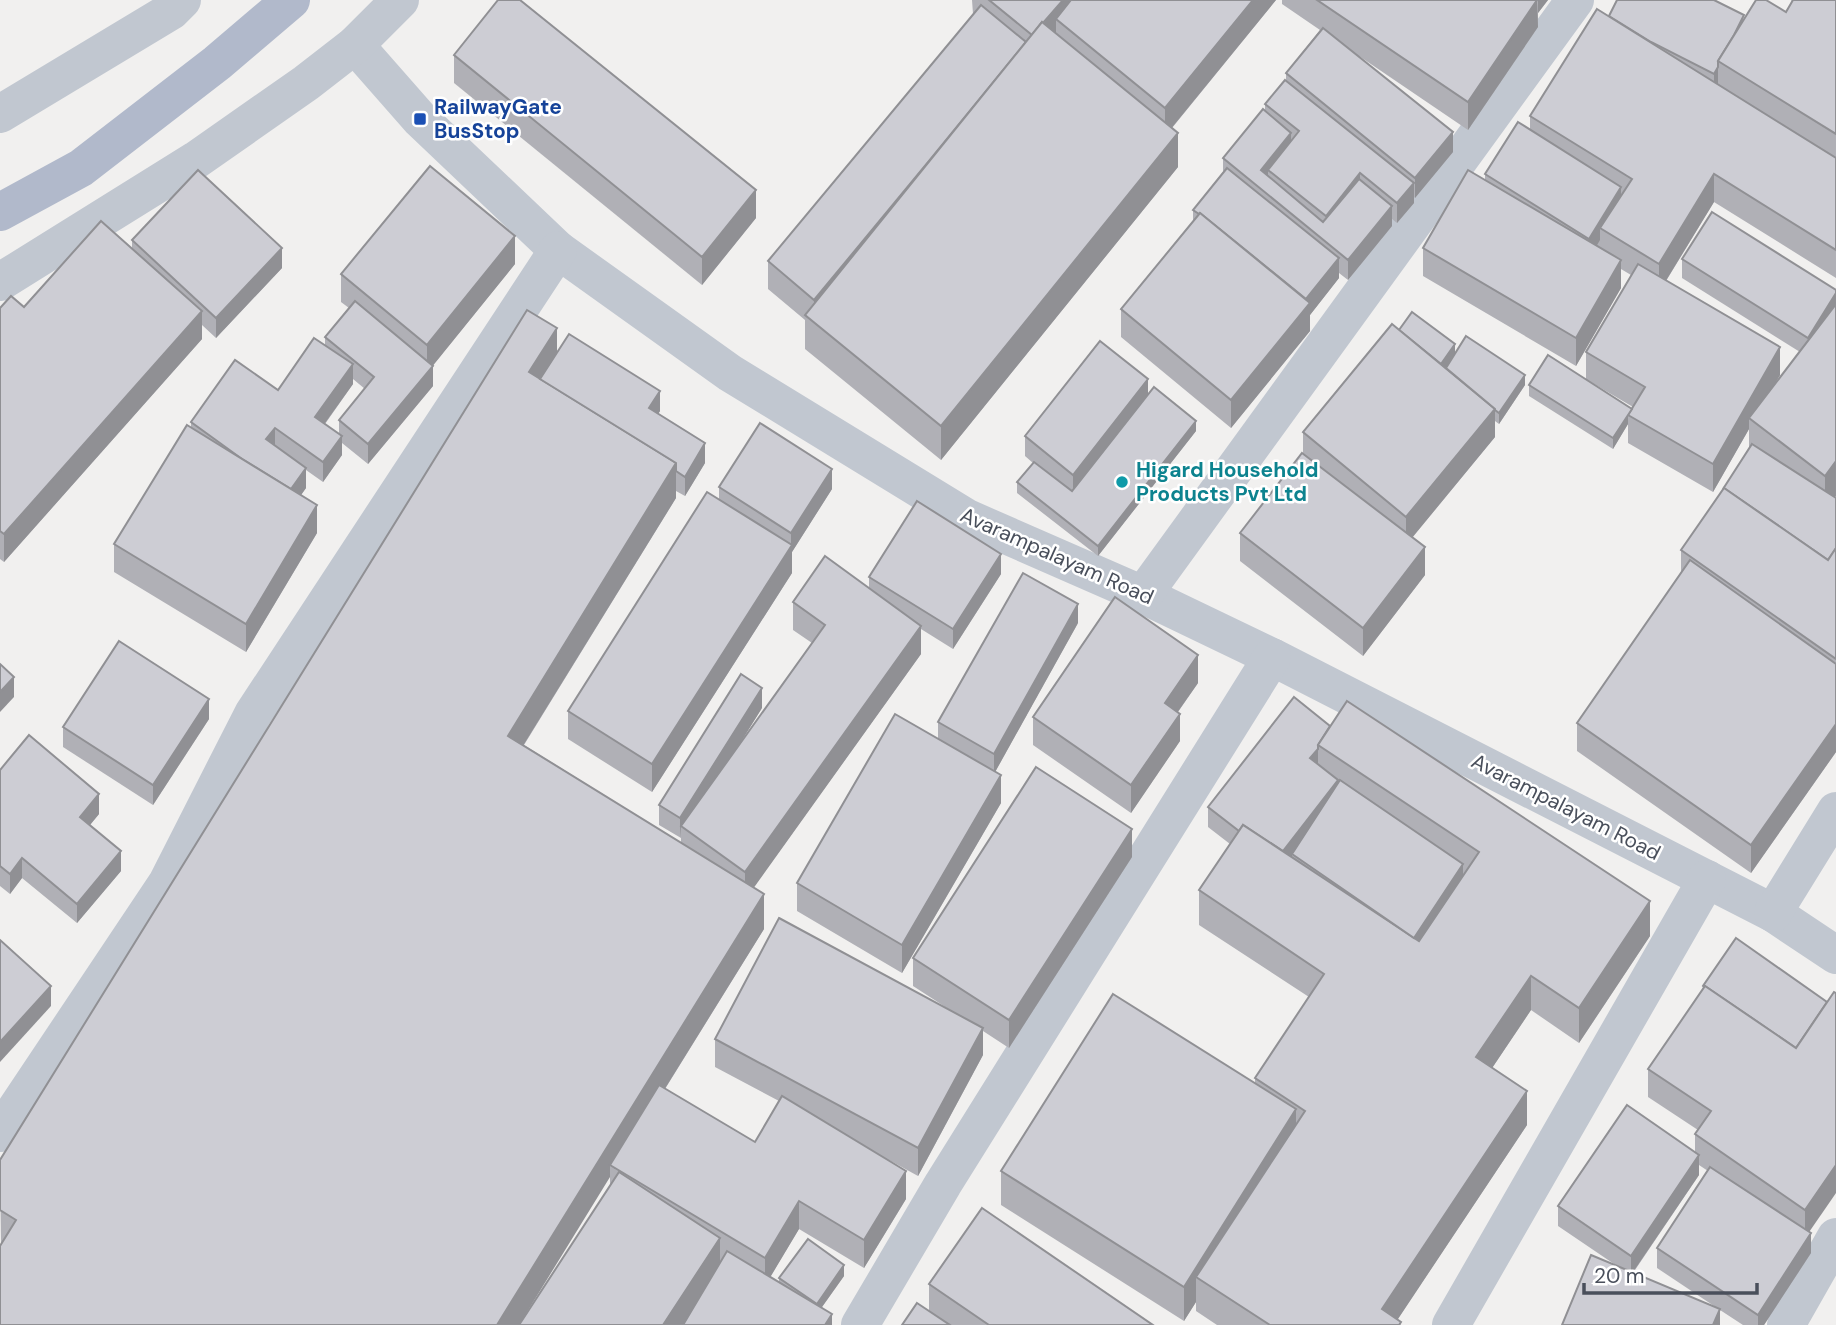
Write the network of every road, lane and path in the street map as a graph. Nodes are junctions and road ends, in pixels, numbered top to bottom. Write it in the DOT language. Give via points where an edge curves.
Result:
graph roads {
  1 [pos="183,0"];
  2 [pos="291,0"];
  3 [pos="400,0"];
  4 [pos="1575,0"];
  5 [pos="355,44"];
  6 [pos="0,114"];
  7 [pos="0,212"];
  8 [pos="558,250"];
  9 [pos="0,282"];
  10 [pos="1143,595"];
  11 [pos="1272,657"];
  12 [pos="1836,811"];
  13 [pos="1707,879"];
  14 [pos="1773,913"];
  15 [pos="1836,956"];
  16 [pos="0,1133"];
  17 [pos="1836,1237"];
  18 [pos="860,1325"];
  19 [pos="1451,1325"];
  20 [pos="1786,1325"];
  1 -- 6 [label="street"];
  2 -- 7 [label="main road" via="81,167"];
  3 -- 5 [label="street"];
  4 -- 10 [label="street"];
  5 -- 8 [label="street, Avarampalayam Road" via="420,119"];
  5 -- 9 [label="street" via="196,160"];
  8 -- 10 [label="street, Avarampalayam Road" via="730,373 967,518"];
  8 -- 16 [label="street" via="253,714 167,883"];
  10 -- 11 [label="street, Avarampalayam Road"];
  11 -- 13 [label="street, Avarampalayam Road"];
  11 -- 18 [label="street"];
  12 -- 14 [label="street"];
  13 -- 14 [label="street, Avarampalayam Road"];
  13 -- 19 [label="street"];
  14 -- 15 [label="street, Avarampalayam Road"];
  17 -- 20 [label="street"];
}
